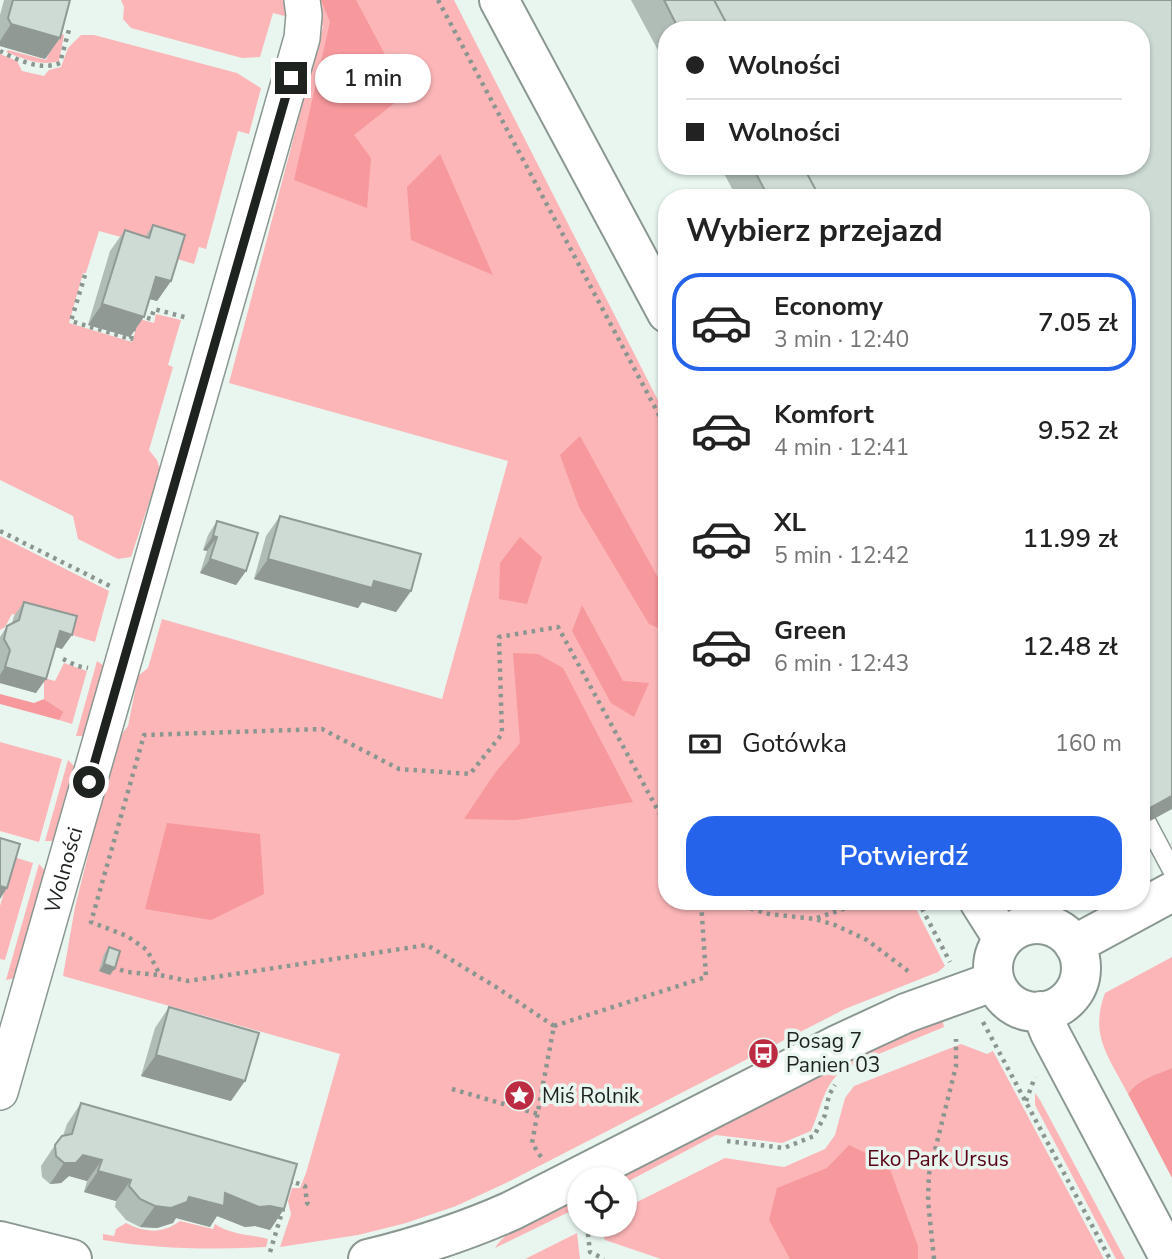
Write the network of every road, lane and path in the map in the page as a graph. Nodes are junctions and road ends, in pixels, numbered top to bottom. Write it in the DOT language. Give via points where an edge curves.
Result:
graph roads {
  1 [pos="302,0"];
  2 [pos="438,0"];
  3 [pos="499,0"];
  4 [pos="70,26"];
  5 [pos="0,51"];
  6 [pos="85,275"];
  7 [pos="658,296"];
  8 [pos="187,318"];
  9 [pos="658,413"];
  10 [pos="0,531"];
  11 [pos="110,586"];
  12 [pos="63,659"];
  13 [pos="88,668"];
  14 [pos="658,810"];
  15 [pos="1150,829"];
  16 [pos="1172,870"];
  17 [pos="1172,892"];
  18 [pos="1150,904"];
  19 [pos="702,910"];
  20 [pos="756,910"];
  21 [pos="841,910"];
  22 [pos="922,910"];
  23 [pos="970,910"];
  24 [pos="1139,910"];
  25 [pos="815,919"];
  26 [pos="1003,939"];
  27 [pos="1074,945"];
  28 [pos="951,964"];
  29 [pos="112,967"];
  30 [pos="160,975"];
  31 [pos="915,976"];
  32 [pos="995,981"];
  33 [pos="1041,1011"];
  34 [pos="980,1016"];
  35 [pos="554,1026"];
  36 [pos="956,1038"];
  37 [pos="838,1080"];
  38 [pos="452,1088"];
  39 [pos="0,1092"];
  40 [pos="538,1114"];
  41 [pos="724,1140"];
  42 [pos="542,1159"];
  43 [pos="289,1187"];
  44 [pos="286,1198"];
  45 [pos="312,1207"];
  46 [pos="276,1208"];
  47 [pos="283,1210"];
  48 [pos="588,1237"];
  49 [pos="0,1241"];
  50 [pos="270,1252"];
  51 [pos="72,1259"];
  52 [pos="368,1259"];
  53 [pos="604,1259"];
  54 [pos="934,1259"];
  55 [pos="1110,1259"];
  56 [pos="1170,1259"];
  1 -- 39 [label="street, Wolności" via="302,38"];
  2 -- 9 [label="path"];
  3 -- 7 [label="street"];
  4 -- 5 [label="path" via="60,63 54,66 32,64"];
  6 -- 8 [label="path" via="71,321 131,339 138,315 151,319 154,309"];
  10 -- 11 [label="path"];
  12 -- 13 [label="path"];
  14 -- 30 [label="path" via="558,627 499,637 502,734 470,774 400,769 322,729 144,735 91,922 127,936 146,950"];
  15 -- 16 [label="lane"];
  17 -- 18 [label="street"];
  19 -- 35 [label="path" via="706,977"];
  20 -- 25 [label="path"];
  21 -- 25 [label="path"];
  22 -- 28 [label="path"];
  23 -- 26 [label="street"];
  24 -- 27 [label="street"];
  25 -- 31 [label="path" via="867,940"];
  26 -- 27 [label="street" via="1021,927 1046,925 1058,929"];
  26 -- 32 [label="street" via="994,956"];
  27 -- 33 [label="street" via="1081,961 1076,989 1067,1000"];
  29 -- 30 [label="path"];
  30 -- 35 [label="path" via="188,981 427,945"];
  32 -- 33 [label="street" via="1014,1005"];
  32 -- 52 [label="street" via="906,1013 839,1044 469,1230"];
  33 -- 56 [label="street"];
  34 -- 55 [label="path"];
  35 -- 40 [label="path"];
  36 -- 54 [label="path" via="956,1066 929,1174"];
  37 -- 41 [label="path" via="814,1136 784,1148"];
  38 -- 40 [label="path"];
  40 -- 42 [label="path" via="532,1143"];
  43 -- 45 [label="path" via="291,1181 305,1186"];
  44 -- 47 [label="path"];
  46 -- 47 [label="path"];
  47 -- 50 [label="path"];
  48 -- 53 [label="path" via="590,1252"];
  49 -- 51 [label="street"];
}
